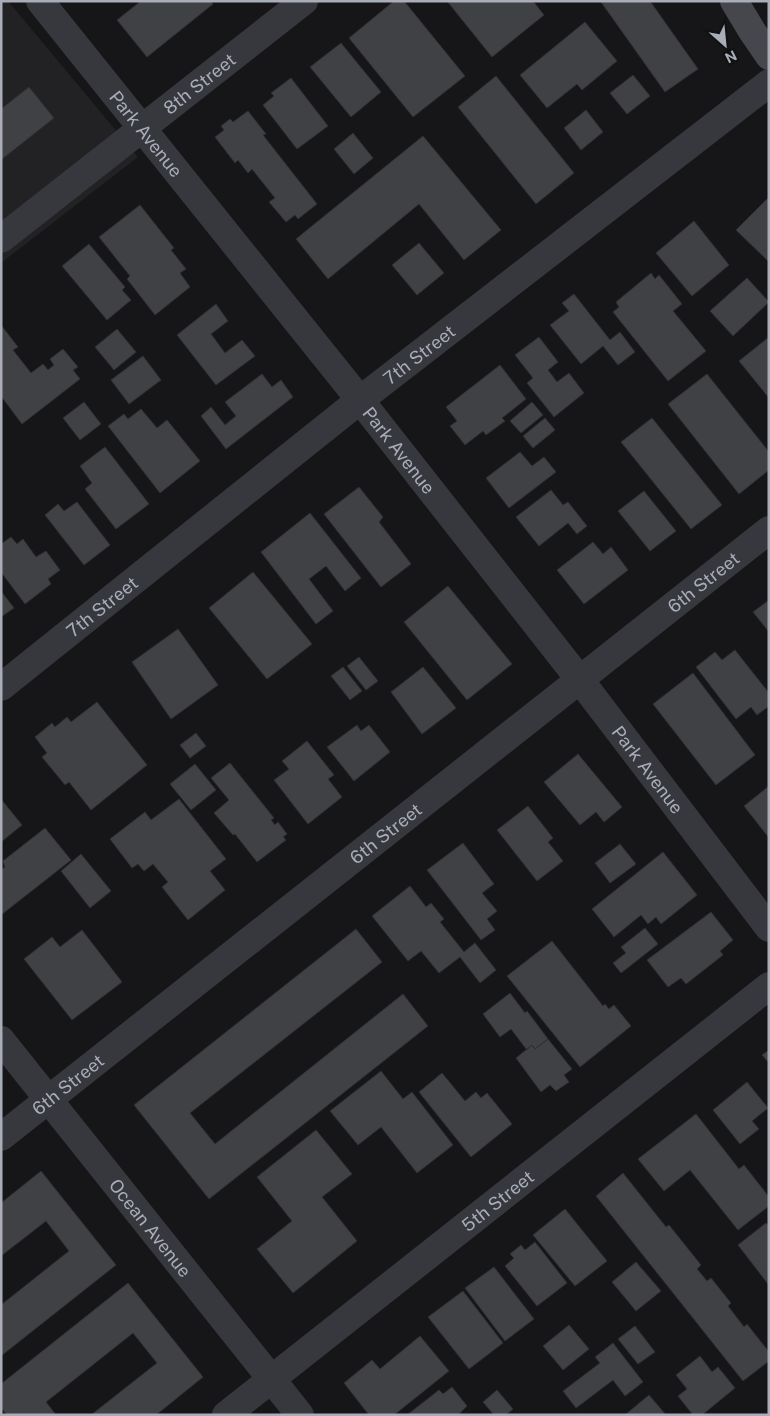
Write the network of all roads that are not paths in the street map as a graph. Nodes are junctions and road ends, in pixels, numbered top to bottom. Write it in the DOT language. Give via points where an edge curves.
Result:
graph roads {
  1 [pos="40,1"];
  2 [pos="304,1"];
  3 [pos="734,1"];
  4 [pos="769,56"];
  5 [pos="769,83"];
  6 [pos="143,128"];
  7 [pos="1,239"];
  8 [pos="360,400"];
  9 [pos="769,530"];
  10 [pos="580,680"];
  11 [pos="1,687"];
  12 [pos="769,928"];
  13 [pos="769,986"];
  14 [pos="1,1040"];
  15 [pos="49,1099"];
  16 [pos="1,1136"];
  17 [pos="271,1379"];
  18 [pos="226,1415"];
  19 [pos="300,1415"];
  1 -- 6 [label="street, Park Avenue"];
  2 -- 6 [label="street, 8th Street"];
  3 -- 4 [label="main road"];
  5 -- 8 [label="street, 7th Street"];
  6 -- 7 [label="street, 8th Street"];
  6 -- 8 [label="street, Park Avenue"];
  8 -- 10 [label="street, Park Avenue"];
  8 -- 11 [label="street, 7th Street"];
  9 -- 10 [label="street, 6th Street"];
  10 -- 12 [label="street, Park Avenue"];
  10 -- 15 [label="street, 6th Street"];
  13 -- 17 [label="street, 5th Street"];
  14 -- 15 [label="street, Ocean Avenue"];
  15 -- 16 [label="street, 6th Street"];
  15 -- 17 [label="street, Ocean Avenue"];
  17 -- 18 [label="street, 5th Street"];
  17 -- 19 [label="street, Ocean Avenue"];
}
